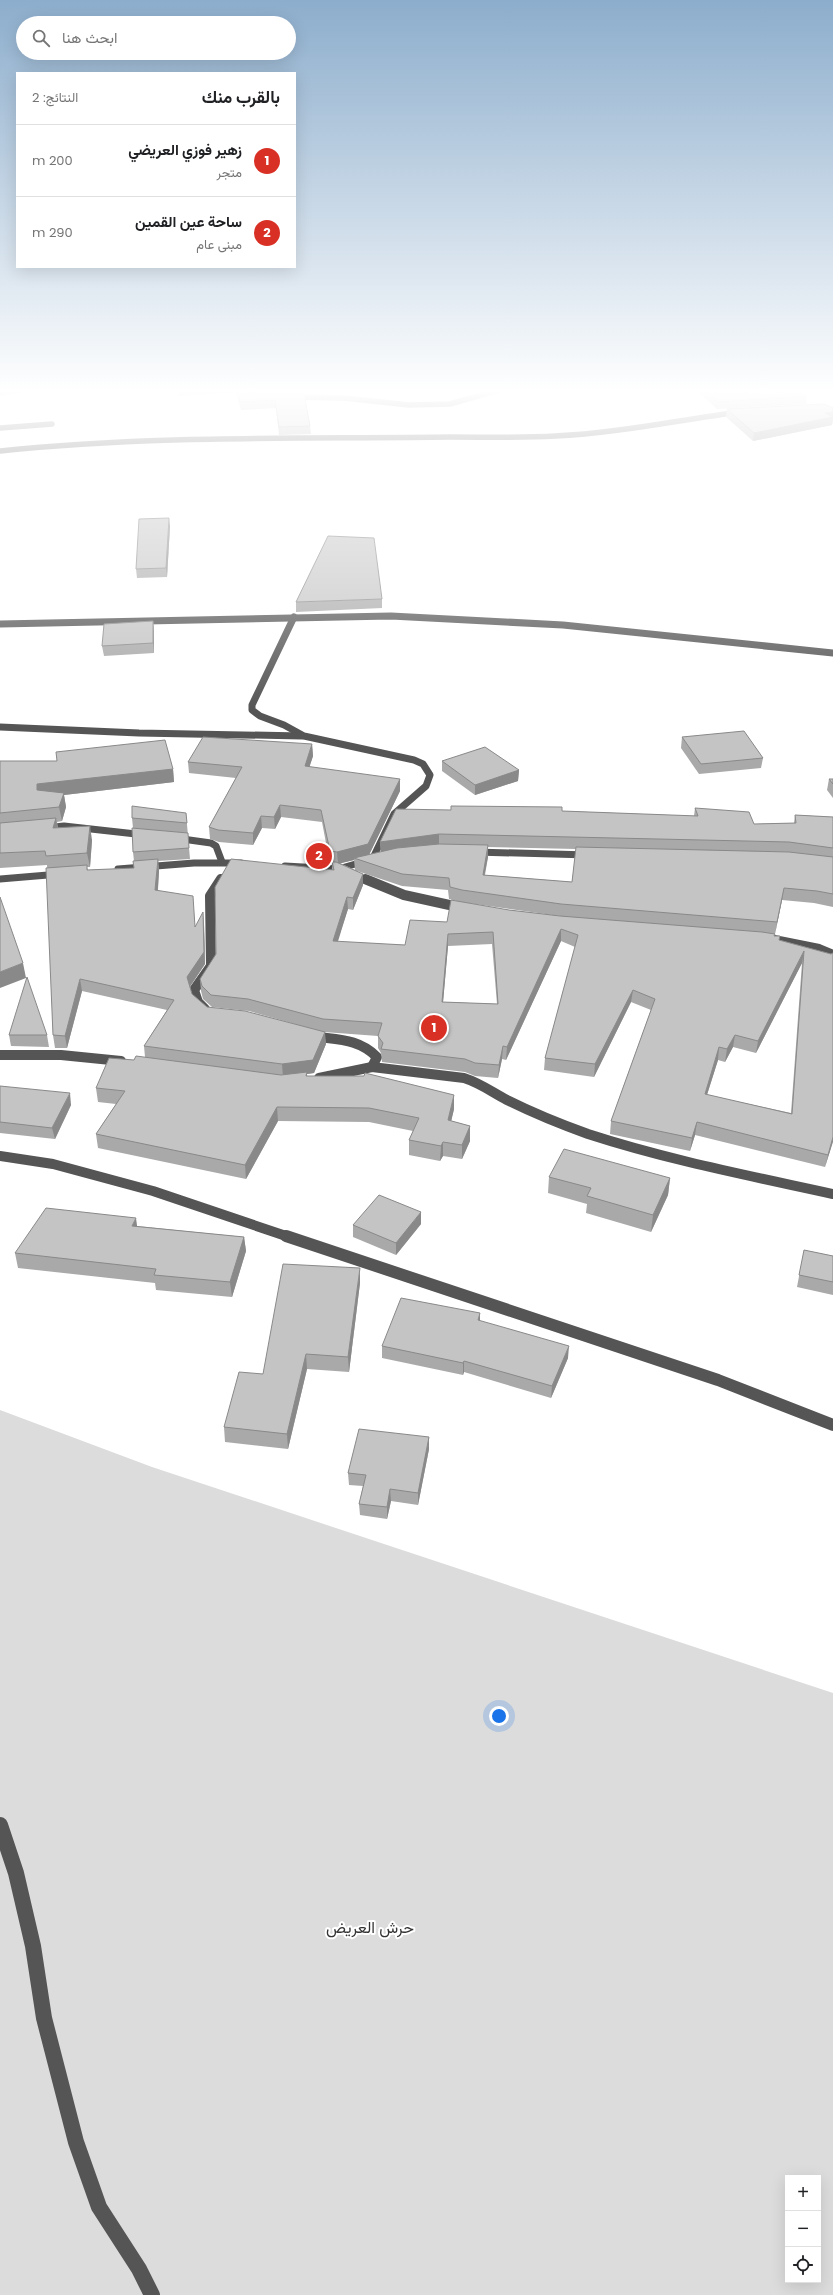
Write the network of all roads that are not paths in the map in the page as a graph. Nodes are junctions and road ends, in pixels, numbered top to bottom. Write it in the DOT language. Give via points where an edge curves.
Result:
graph roads {
  1 [pos="294,617"];
  2 [pos="0,624"];
  3 [pos="833,653"];
  4 [pos="0,727"];
  5 [pos="304,736"];
  6 [pos="37,829"];
  7 [pos="152,836"];
  8 [pos="167,837"];
  9 [pos="470,852"];
  10 [pos="601,856"];
  11 [pos="384,857"];
  12 [pos="372,860"];
  13 [pos="227,862"];
  14 [pos="246,864"];
  15 [pos="277,865"];
  16 [pos="338,869"];
  17 [pos="109,870"];
  18 [pos="70,873"];
  19 [pos="0,879"];
  20 [pos="471,909"];
  21 [pos="762,939"];
  22 [pos="833,954"];
  23 [pos="217,1014"];
  24 [pos="303,1033"];
  25 [pos="0,1055"];
  26 [pos="132,1063"];
  27 [pos="372,1067"];
  28 [pos="306,1080"];
  29 [pos="0,1156"];
  30 [pos="833,1194"];
  31 [pos="833,1425"];
  32 [pos="0,1825"];
  33 [pos="152,2295"];
  1 -- 2 [label="street" via="219,621"];
  1 -- 3 [label="street" via="391,616 529,623"];
  1 -- 5 [label="street" via="252,708 260,716"];
  4 -- 5 [label="street"];
  5 -- 12 [label="street" via="402,757 423,764 428,770 430,780 394,814"];
  6 -- 7 [label="street" via="64,826"];
  8 -- 13 [label="street" via="211,843"];
  9 -- 10 [label="street"];
  11 -- 12 [label="street"];
  12 -- 16 [label="street"];
  13 -- 14 [label="street"];
  13 -- 17 [label="street"];
  13 -- 23 [label="street" via="210,896 211,966 194,990 198,1002 210,1013"];
  15 -- 16 [label="street"];
  16 -- 20 [label="street" via="404,895"];
  18 -- 19 [label="street"];
  21 -- 22 [label="street" via="796,944"];
  24 -- 27 [label="street" via="322,1038 347,1039 368,1046 377,1057"];
  25 -- 26 [label="street" via="41,1053 94,1056"];
  27 -- 28 [label="street"];
  27 -- 30 [label="street" via="464,1078 478,1082 547,1119 589,1134 686,1162"];
  29 -- 31 [label="street" via="54,1164 153,1191 718,1380"];
  32 -- 33 [label="street" via="16,1873 33,1946 44,2018 76,2142 99,2207 140,2269"];
}
